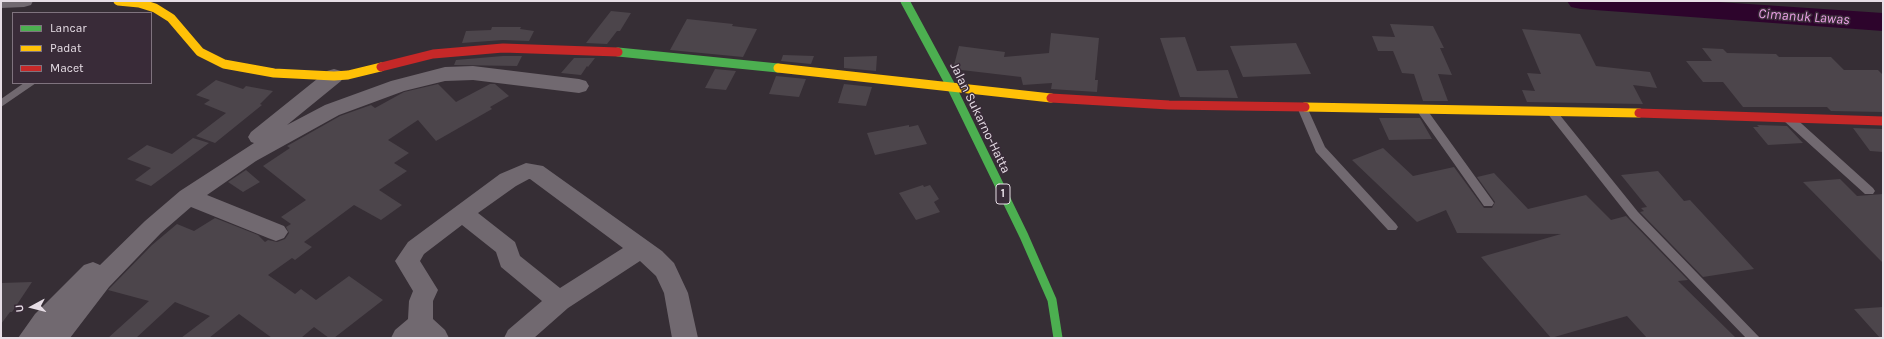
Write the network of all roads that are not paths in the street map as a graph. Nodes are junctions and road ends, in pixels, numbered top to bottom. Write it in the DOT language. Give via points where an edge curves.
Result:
graph roads {
  1 [pos="24,1"];
  2 [pos="118,1"];
  3 [pos="905,1"];
  4 [pos="1,2"];
  5 [pos="150,10"];
  6 [pos="334,76"];
  7 [pos="30,84"];
  8 [pos="579,86"];
  9 [pos="952,88"];
  10 [pos="1,104"];
  11 [pos="1302,107"];
  12 [pos="1421,109"];
  13 [pos="1551,111"];
  14 [pos="1788,118"];
  15 [pos="1883,121"];
  16 [pos="216,172"];
  17 [pos="1869,191"];
  18 [pos="188,197"];
  19 [pos="1488,203"];
  20 [pos="462,213"];
  21 [pos="1392,227"];
  22 [pos="276,232"];
  23 [pos="640,249"];
  24 [pos="559,301"];
  25 [pos="420,333"];
  26 [pos="31,338"];
  27 [pos="55,338"];
  28 [pos="517,338"];
  29 [pos="684,338"];
  30 [pos="1058,338"];
  31 [pos="1754,338"];
  1 -- 4 [label="street"];
  2 -- 5 [label="main road" via="140,3"];
  3 -- 9 [label="main road, Jalan Sukarno-Hatta / 1"];
  5 -- 6 [label="main road" via="171,18 200,52 224,64 274,73"];
  6 -- 9 [label="main road" via="359,73 433,54 503,48 602,51"];
  6 -- 16 [label="street"];
  7 -- 10 [label="lane"];
  8 -- 16 [label="street" via="473,73 431,77 332,110"];
  9 -- 11 [label="main road" via="1038,97 1170,105"];
  9 -- 30 [label="main road, Jalan Sukarno-Hatta / 1" via="1052,300"];
  11 -- 12 [label="main road"];
  11 -- 21 [label="lane" via="1320,149"];
  12 -- 13 [label="main road"];
  12 -- 19 [label="lane"];
  13 -- 14 [label="main road"];
  13 -- 31 [label="lane" via="1634,215"];
  14 -- 15 [label="main road"];
  14 -- 17 [label="lane"];
  16 -- 18 [label="street"];
  16 -- 26 [label="street" via="201,177 128,238 76,288"];
  18 -- 22 [label="street"];
  18 -- 27 [label="street" via="153,227 100,280"];
  20 -- 23 [label="street" via="518,174 526,171 535,172"];
  20 -- 24 [label="street" via="507,248 509,260"];
  20 -- 25 [label="street" via="416,248 407,261 426,290 421,301"];
  23 -- 24 [label="street"];
  23 -- 29 [label="street" via="654,258 665,270 676,293"];
  24 -- 28 [label="street"];
}
